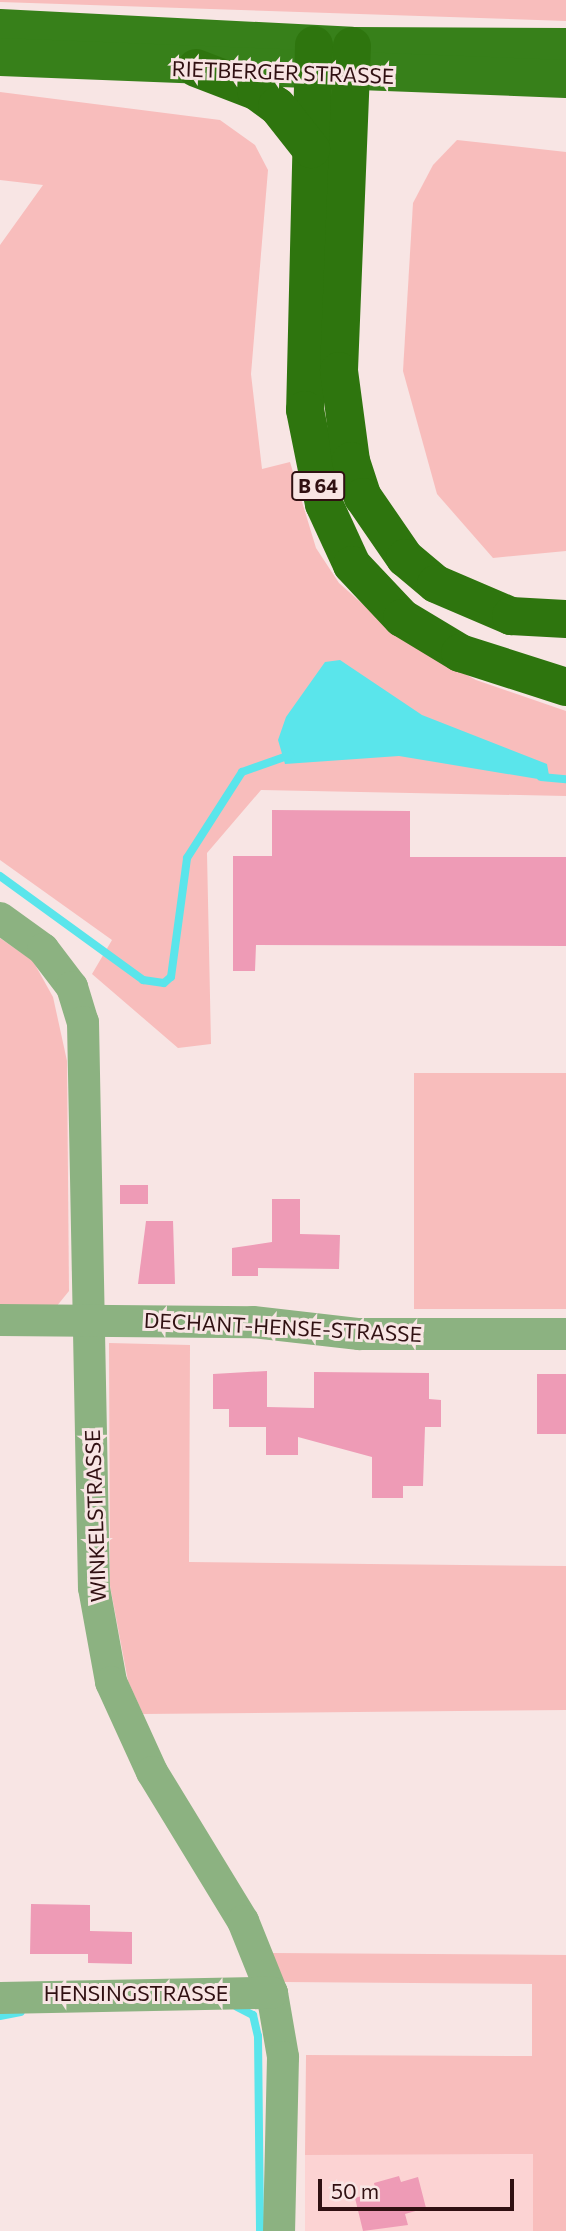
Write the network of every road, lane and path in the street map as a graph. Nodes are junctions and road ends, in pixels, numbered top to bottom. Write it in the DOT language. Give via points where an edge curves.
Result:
graph roads {
  1 [pos="0,28"];
  2 [pos="566,47"];
  3 [pos="0,57"];
  4 [pos="314,60"];
  5 [pos="352,61"];
  6 [pos="196,68"];
  7 [pos="566,79"];
  8 [pos="311,149"];
  9 [pos="566,618"];
  10 [pos="566,687"];
  11 [pos="0,918"];
  12 [pos="0,1320"];
  13 [pos="91,1320"];
  14 [pos="566,1334"];
  15 [pos="272,1993"];
  16 [pos="0,1998"];
  17 [pos="279,2231"];
  1 -- 4 [label="main road, RIETBERGER STRASSE"];
  2 -- 5 [label="main road, RIETBERGER STRASSE"];
  3 -- 6 [label="main road, RIETBERGER STRASSE"];
  4 -- 5 [label="main road, RIETBERGER STRASSE"];
  4 -- 6 [label="main road, RIETBERGER STRASSE"];
  4 -- 8 [label="highway, B 64"];
  5 -- 7 [label="main road, RIETBERGER STRASSE"];
  5 -- 9 [label="highway" via="339,370 348,449 363,497 405,558 436,584 511,616"];
  6 -- 8 [label="highway" via="256,91 277,106"];
  8 -- 10 [label="highway, B 64" via="305,410 314,472 337,535 367,584 422,632 470,657"];
  11 -- 13 [label="street, WINKELSTRASSE" via="43,949 72,988 83,1022"];
  12 -- 13 [label="street, DECHANT-HENSE-STRASSE"];
  13 -- 14 [label="street, DECHANT-HENSE-STRASSE" via="253,1322 359,1334"];
  13 -- 15 [label="street, WINKELSTRASSE" via="94,1588 111,1682 152,1772 243,1921"];
  15 -- 16 [label="street, HENSINGSTRASSE"];
  15 -- 17 [label="street, WINKELSTRASSE" via="283,2057"];
}
